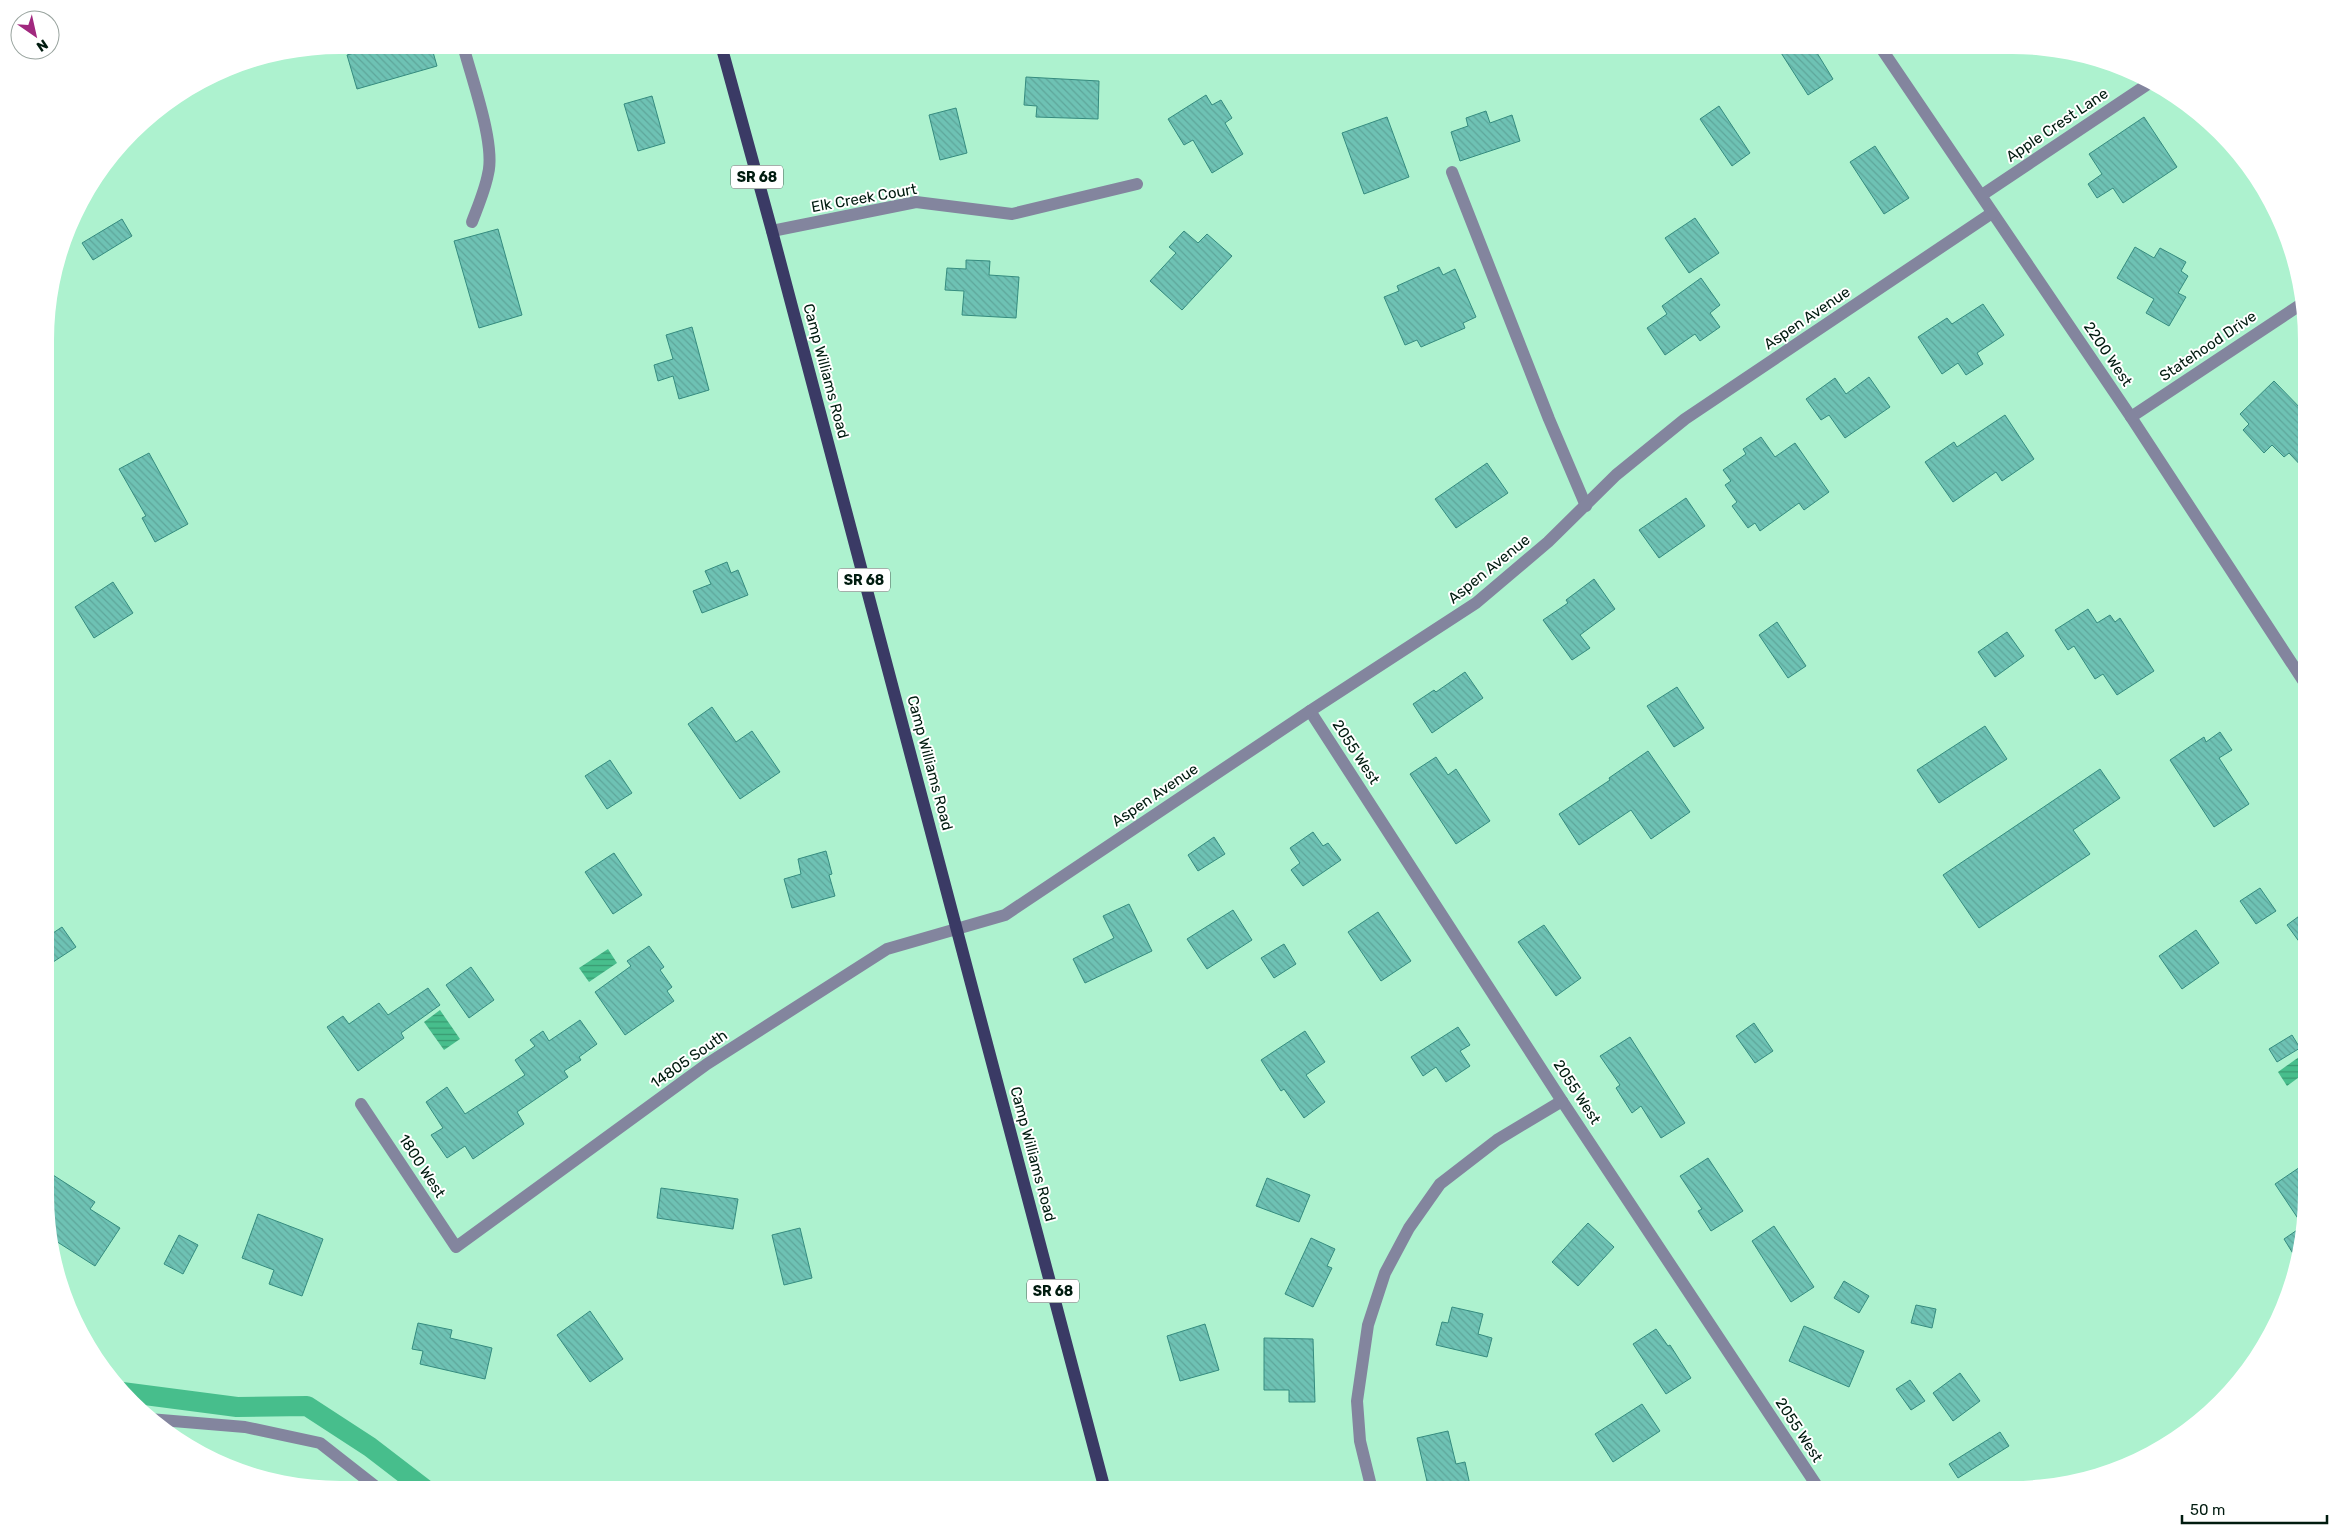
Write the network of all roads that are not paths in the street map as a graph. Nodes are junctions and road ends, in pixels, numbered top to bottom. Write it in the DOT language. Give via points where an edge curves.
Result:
graph roads {
  1 [pos="465,54"];
  2 [pos="723,54"];
  3 [pos="1885,54"];
  4 [pos="2145,86"];
  5 [pos="1452,172"];
  6 [pos="1137,184"];
  7 [pos="1982,195"];
  8 [pos="1992,214"];
  9 [pos="472,222"];
  10 [pos="772,231"];
  11 [pos="2297,308"];
  12 [pos="2132,417"];
  13 [pos="1586,506"];
  14 [pos="2298,673"];
  15 [pos="1310,711"];
  16 [pos="957,929"];
  17 [pos="1562,1100"];
  18 [pos="361,1104"];
  19 [pos="456,1247"];
  20 [pos="163,1420"];
  21 [pos="369,1481"];
  22 [pos="1103,1481"];
  23 [pos="1370,1481"];
  24 [pos="1813,1481"];
  1 -- 9 [label="street" via="490,160 489,173"];
  2 -- 10 [label="main road, Camp Williams Road / SR 68"];
  3 -- 7 [label="street, 2200 West"];
  4 -- 7 [label="street, Apple Crest Lane"];
  5 -- 13 [label="street"];
  6 -- 10 [label="street, Elk Creek Court" via="1012,214 916,202"];
  7 -- 8 [label="street, 2200 West"];
  8 -- 12 [label="street, 2200 West"];
  8 -- 13 [label="street, Aspen Avenue" via="1686,419 1616,475"];
  10 -- 16 [label="main road, Camp Williams Road / SR 68"];
  11 -- 12 [label="street, Statehood Drive"];
  12 -- 14 [label="street, 2200 West"];
  13 -- 15 [label="street, Aspen Avenue" via="1476,603"];
  15 -- 16 [label="street, Aspen Avenue" via="1024,904 1005,915"];
  15 -- 17 [label="street, 2055 West"];
  16 -- 19 [label="street, 14805 South" via="887,949 707,1064"];
  16 -- 22 [label="main road, Camp Williams Road / SR 68"];
  17 -- 23 [label="street" via="1497,1140 1440,1184 1409,1228 1386,1273 1368,1324 1357,1400 1360,1441"];
  17 -- 24 [label="street, 2055 West"];
  18 -- 19 [label="street, 1800 West"];
  20 -- 21 [label="street" via="245,1427 320,1443"];
}
